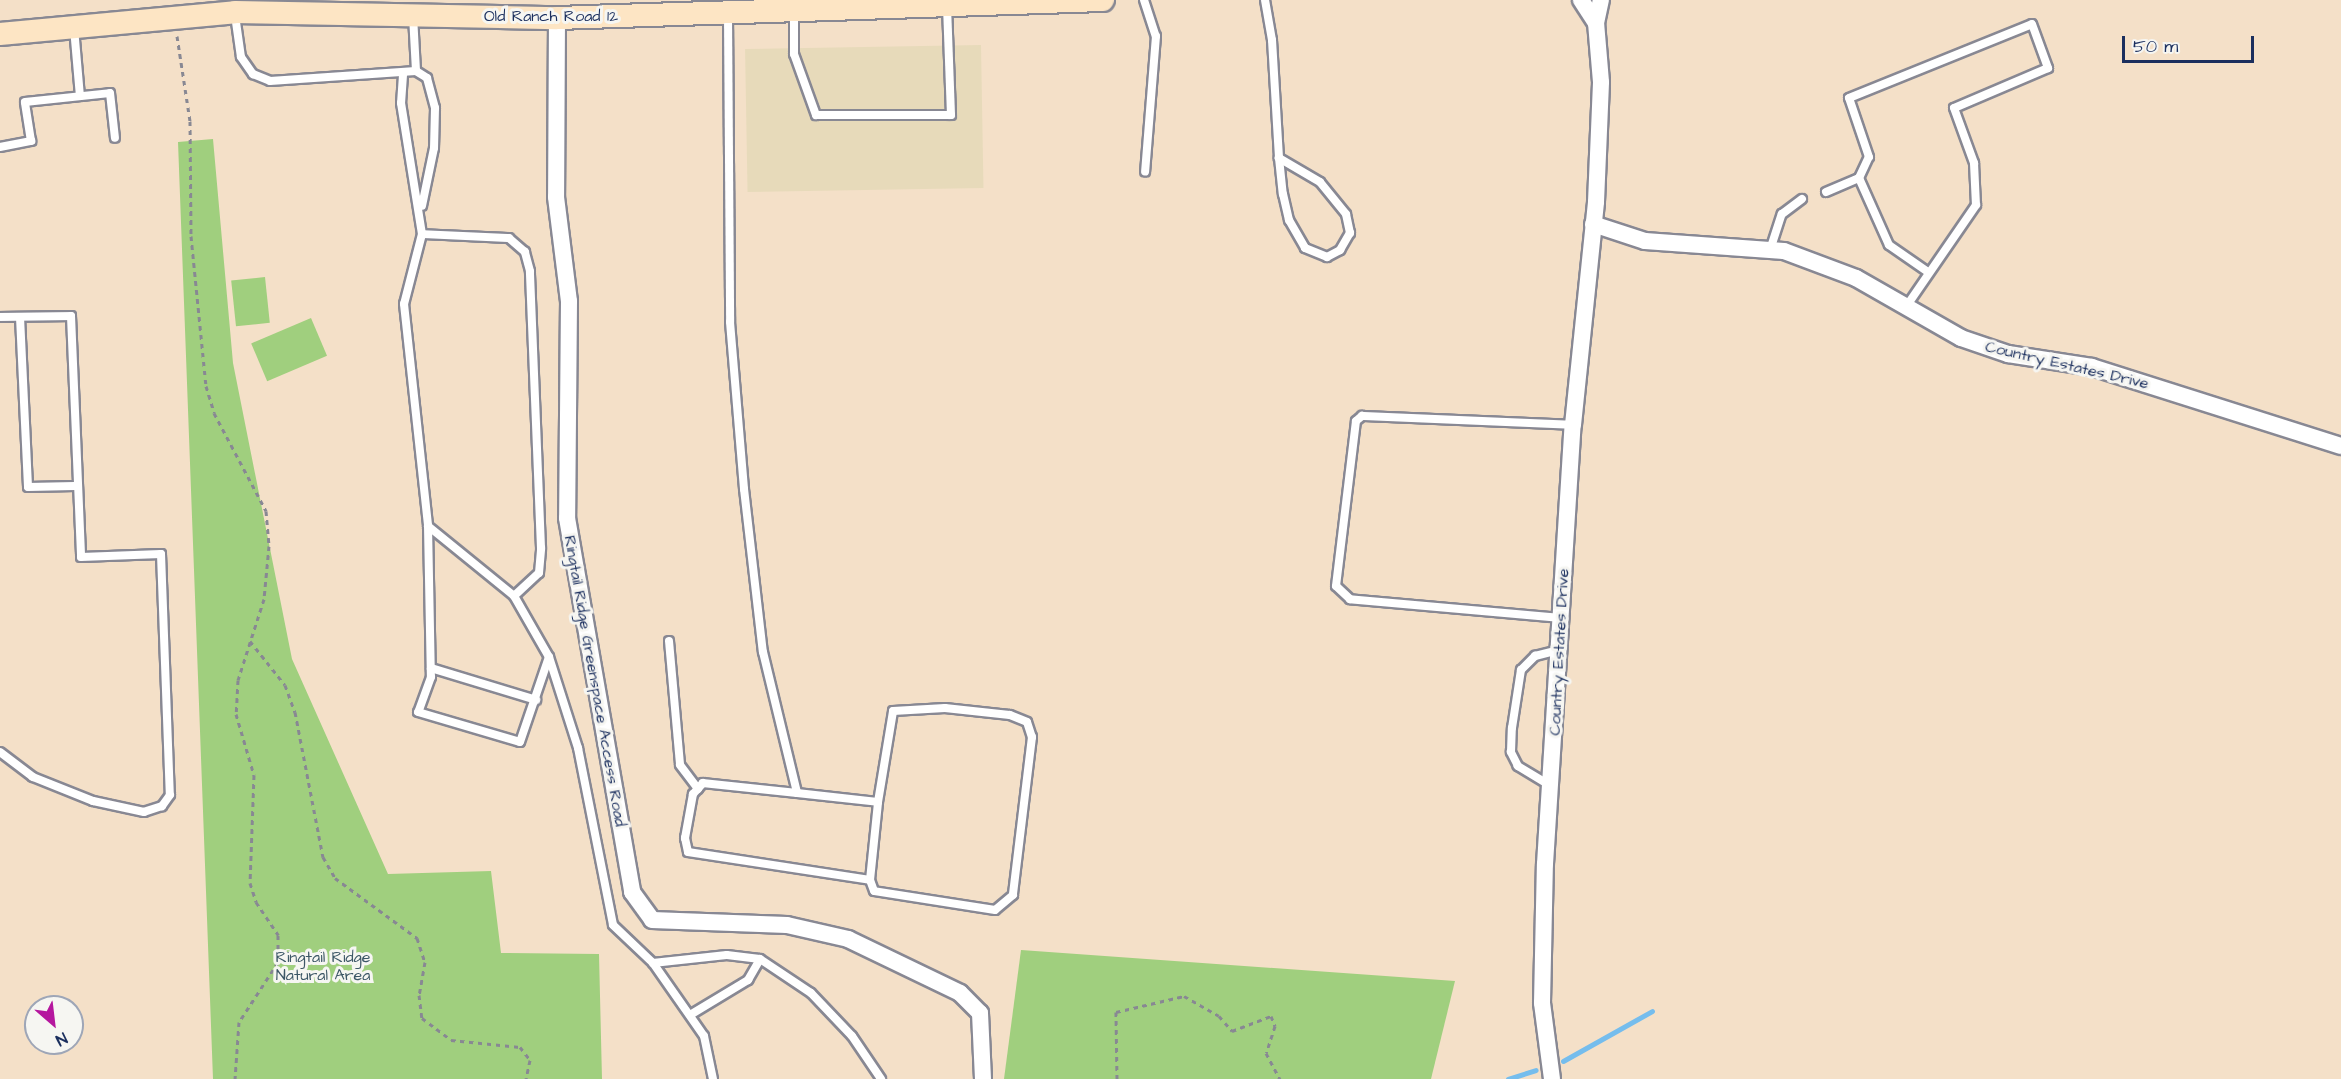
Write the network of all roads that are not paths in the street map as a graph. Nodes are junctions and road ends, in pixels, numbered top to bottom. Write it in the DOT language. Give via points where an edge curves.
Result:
graph roads {
  1 [pos="1103,0"];
  2 [pos="1144,0"];
  3 [pos="1265,0"];
  4 [pos="1581,0"];
  5 [pos="1601,0"];
  6 [pos="1034,1"];
  7 [pos="1080,1"];
  8 [pos="871,5"];
  9 [pos="791,7"];
  10 [pos="947,7"];
  11 [pos="689,8"];
  12 [pos="235,12"];
  13 [pos="728,14"];
  14 [pos="413,15"];
  15 [pos="557,18"];
  16 [pos="1596,23"];
  17 [pos="73,25"];
  18 [pos="0,34"];
  19 [pos="416,71"];
  20 [pos="403,75"];
  21 [pos="80,96"];
  22 [pos="115,138"];
  23 [pos="0,147"];
  24 [pos="1279,158"];
  25 [pos="1146,172"];
  26 [pos="1859,178"];
  27 [pos="1826,192"];
  28 [pos="1802,200"];
  29 [pos="421,210"];
  30 [pos="1593,225"];
  31 [pos="422,234"];
  32 [pos="1770,250"];
  33 [pos="1928,272"];
  34 [pos="1905,308"];
  35 [pos="0,317"];
  36 [pos="20,317"];
  37 [pos="1574,425"];
  38 [pos="2341,446"];
  39 [pos="75,486"];
  40 [pos="428,526"];
  41 [pos="514,596"];
  42 [pos="1561,618"];
  43 [pos="669,641"];
  44 [pos="1559,650"];
  45 [pos="549,657"];
  46 [pos="431,668"];
  47 [pos="536,700"];
  48 [pos="0,752"];
  49 [pos="1552,786"];
  50 [pos="698,789"];
  51 [pos="797,793"];
  52 [pos="878,802"];
  53 [pos="870,880"];
  54 [pos="760,958"];
  55 [pos="653,963"];
  56 [pos="690,1016"];
  57 [pos="713,1079"];
  58 [pos="881,1079"];
  59 [pos="983,1079"];
  60 [pos="1552,1079"];
  1 -- 7 [label="main road, Old Ranch Road 12"];
  2 -- 25 [label="lane" via="1156,36"];
  3 -- 24 [label="lane"];
  4 -- 16 [label="street, Country Estates Drive"];
  5 -- 16 [label="street, Country Estates Drive"];
  6 -- 7 [label="main road, Old Ranch Road 12"];
  6 -- 10 [label="main road, Old Ranch Road 12"];
  8 -- 9 [label="main road, Old Ranch Road 12"];
  8 -- 10 [label="main road, Old Ranch Road 12"];
  9 -- 10 [label="lane" via="794,54 816,114 951,115"];
  9 -- 13 [label="main road, Old Ranch Road 12"];
  11 -- 13 [label="main road, Old Ranch Road 12"];
  11 -- 15 [label="main road, Old Ranch Road 12"];
  12 -- 14 [label="main road, Old Ranch Road 12"];
  12 -- 17 [label="main road, Old Ranch Road 12"];
  12 -- 20 [label="lane" via="241,57 253,74 270,81"];
  13 -- 51 [label="lane" via="730,322 744,489 763,652"];
  14 -- 15 [label="main road, Old Ranch Road 12"];
  14 -- 19 [label="lane"];
  15 -- 59 [label="street, Ringtail Ridge Greenspace Access Road" via="556,197 569,301 567,518 632,891 652,920 788,925 848,939 960,993 980,1013"];
  16 -- 30 [label="street, Country Estates Drive" via="1600,81"];
  17 -- 18 [label="main road, Old Ranch Road 12"];
  17 -- 21 [label="lane"];
  19 -- 20 [label="lane"];
  19 -- 29 [label="lane" via="427,78 435,108 434,148"];
  20 -- 29 [label="lane" via="406,142"];
  21 -- 22 [label="lane" via="110,93"];
  21 -- 23 [label="lane" via="25,102 32,141"];
  24 -- 24 [label="lane" via="1289,220 1305,248 1327,257 1340,250 1350,233 1346,214 1320,182"];
  26 -- 27 [label="lane"];
  26 -- 33 [label="lane" via="1889,245"];
  26 -- 33 [label="lane" via="1869,158 1850,98 2032,24 2048,68 1954,108 1974,163 1976,205"];
  28 -- 32 [label="lane" via="1782,214"];
  29 -- 31 [label="lane"];
  30 -- 32 [label="street, Country Estates Drive" via="1645,241"];
  30 -- 37 [label="street, Country Estates Drive"];
  31 -- 40 [label="lane" via="404,304"];
  31 -- 41 [label="lane" via="509,238 525,252 530,271 541,548 539,573"];
  32 -- 34 [label="street, Country Estates Drive" via="1856,278"];
  33 -- 34 [label="lane"];
  34 -- 38 [label="street, Country Estates Drive" via="1961,338 2008,354 2092,367"];
  35 -- 36 [label="lane"];
  36 -- 39 [label="lane" via="28,487"];
  36 -- 39 [label="lane" via="71,316"];
  37 -- 42 [label="street, Country Estates Drive"];
  37 -- 42 [label="lane" via="1362,416 1356,421 1336,586 1350,599"];
  39 -- 48 [label="lane" via="81,557 161,554 170,795 162,806 144,812 93,801 33,777"];
  40 -- 41 [label="lane"];
  40 -- 46 [label="lane"];
  41 -- 45 [label="lane"];
  42 -- 44 [label="street, Country Estates Drive"];
  43 -- 50 [label="lane" via="680,765"];
  44 -- 49 [label="street, Country Estates Drive"];
  44 -- 49 [label="lane" via="1535,656 1521,670 1512,728 1511,752 1518,766"];
  45 -- 47 [label="lane"];
  45 -- 55 [label="lane" via="578,748 614,925"];
  46 -- 47 [label="lane"];
  46 -- 47 [label="lane" via="418,712 520,742"];
  49 -- 60 [label="street, Country Estates Drive" via="1542,1002"];
  50 -- 51 [label="lane" via="703,783"];
  50 -- 53 [label="lane" via="685,838 688,852"];
  51 -- 52 [label="lane"];
  52 -- 53 [label="lane"];
  52 -- 53 [label="lane" via="893,711 945,708 1026,722 1032,737 1013,895 1005,905 995,910 888,897 874,891"];
  54 -- 55 [label="lane" via="727,955"];
  54 -- 56 [label="lane" via="748,980"];
  54 -- 58 [label="lane" via="811,993 852,1036"];
  55 -- 56 [label="lane"];
  56 -- 57 [label="lane" via="704,1036"];
}
